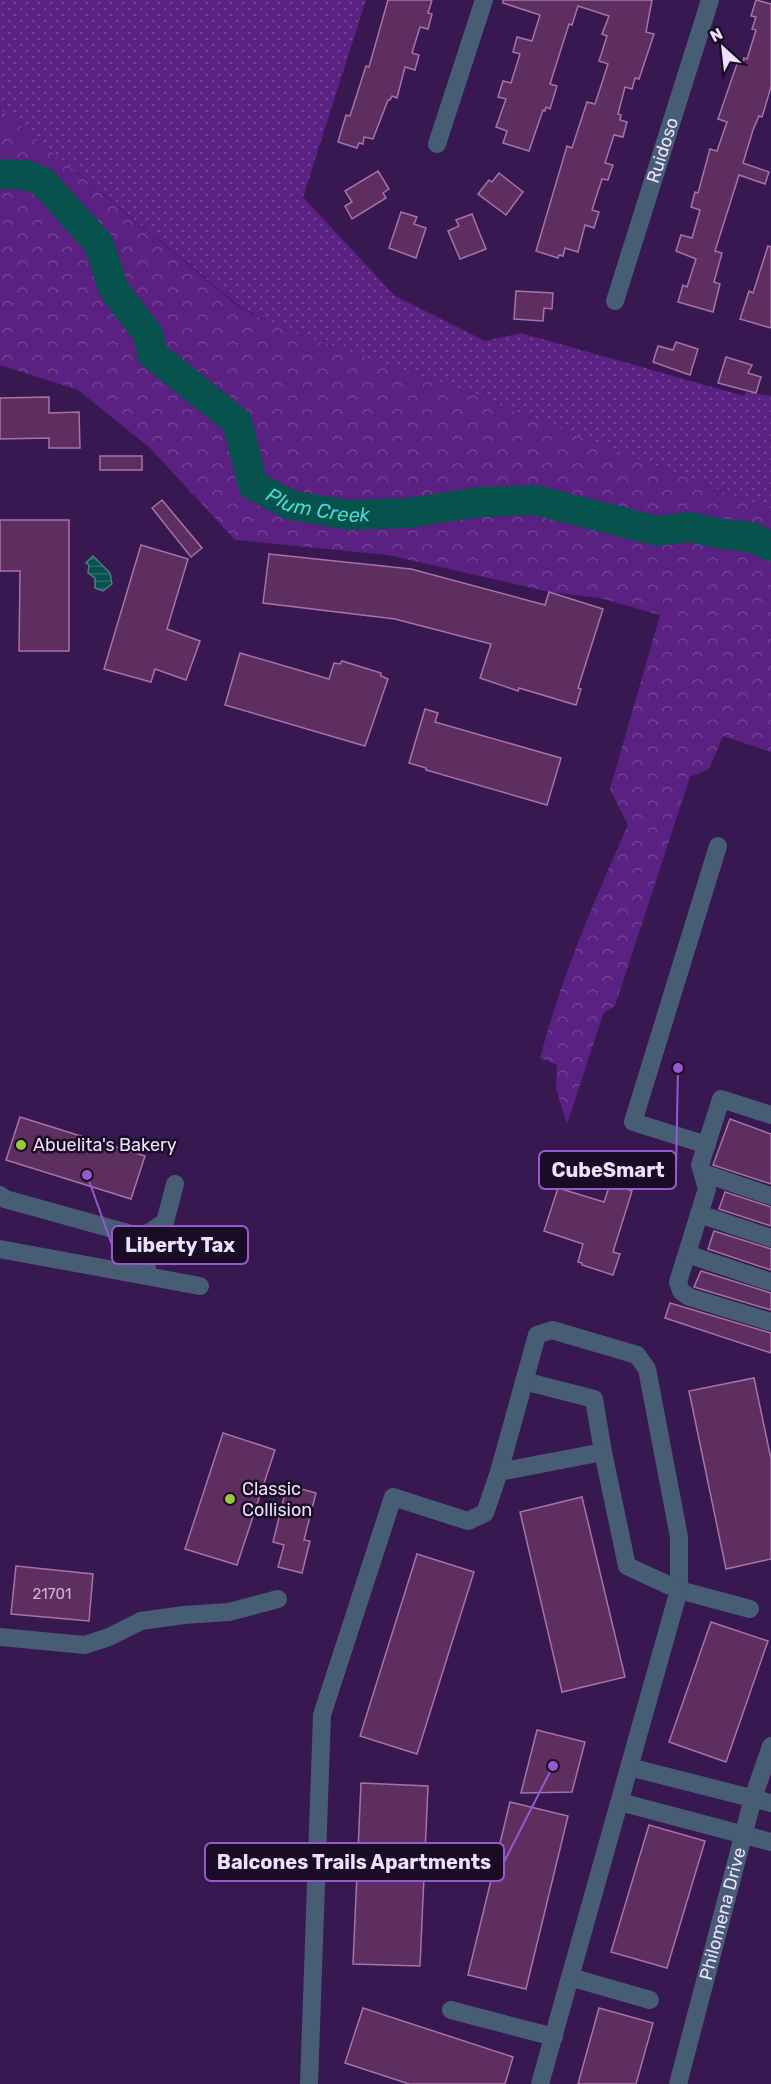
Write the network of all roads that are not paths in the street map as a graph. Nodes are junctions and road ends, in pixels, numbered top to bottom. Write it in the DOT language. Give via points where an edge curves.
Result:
graph roads {
  1 [pos="483,0"];
  2 [pos="710,0"];
  3 [pos="437,144"];
  4 [pos="615,301"];
  5 [pos="718,846"];
  6 [pos="771,1115"];
  7 [pos="706,1145"];
  8 [pos="703,1173"];
  9 [pos="175,1184"];
  10 [pos="0,1195"];
  11 [pos="771,1196"];
  12 [pos="699,1214"];
  13 [pos="142,1237"];
  14 [pos="771,1238"];
  15 [pos="0,1249"];
  16 [pos="687,1254"];
  17 [pos="148,1276"];
  18 [pos="771,1281"];
  19 [pos="200,1286"];
  20 [pos="771,1322"];
  21 [pos="524,1381"];
  22 [pos="603,1452"];
  23 [pos="499,1472"];
  24 [pos="679,1590"];
  25 [pos="278,1599"];
  26 [pos="750,1608"];
  27 [pos="0,1637"];
  28 [pos="771,1746"];
  29 [pos="629,1767"];
  30 [pos="753,1798"];
  31 [pos="620,1802"];
  32 [pos="771,1803"];
  33 [pos="743,1835"];
  34 [pos="771,1842"];
  35 [pos="570,1977"];
  36 [pos="650,2000"];
  37 [pos="452,2010"];
  38 [pos="554,2037"];
  39 [pos="309,2084"];
  40 [pos="540,2084"];
  41 [pos="678,2084"];
  1 -- 3 [label="street"];
  2 -- 4 [label="street, Ruidoso"];
  5 -- 7 [label="street" via="633,1122"];
  6 -- 7 [label="street" via="721,1099"];
  7 -- 8 [label="street" via="700,1165"];
  8 -- 11 [label="street"];
  8 -- 12 [label="street" via="707,1189"];
  9 -- 13 [label="street" via="165,1222"];
  10 -- 13 [label="street"];
  12 -- 14 [label="street"];
  12 -- 16 [label="street"];
  13 -- 17 [label="street"];
  15 -- 17 [label="street"];
  16 -- 18 [label="street"];
  16 -- 20 [label="street" via="678,1282 681,1291 689,1297"];
  17 -- 19 [label="street"];
  21 -- 22 [label="street" via="594,1399"];
  21 -- 23 [label="street"];
  21 -- 24 [label="street" via="537,1335 552,1330 637,1355 647,1369 679,1537"];
  22 -- 23 [label="street"];
  22 -- 24 [label="street" via="627,1566"];
  23 -- 39 [label="street" via="485,1513 468,1521 393,1497 322,1715"];
  24 -- 26 [label="street"];
  24 -- 29 [label="street"];
  25 -- 27 [label="street" via="229,1612 141,1621 85,1645"];
  28 -- 30 [label="street, Philomena Drive"];
  29 -- 30 [label="street"];
  29 -- 31 [label="street"];
  30 -- 32 [label="street"];
  30 -- 33 [label="street, Philomena Drive"];
  31 -- 33 [label="street"];
  31 -- 35 [label="street"];
  33 -- 34 [label="street"];
  33 -- 41 [label="street, Philomena Drive"];
  35 -- 36 [label="street"];
  35 -- 38 [label="street"];
  37 -- 38 [label="street"];
  38 -- 40 [label="street"];
}
